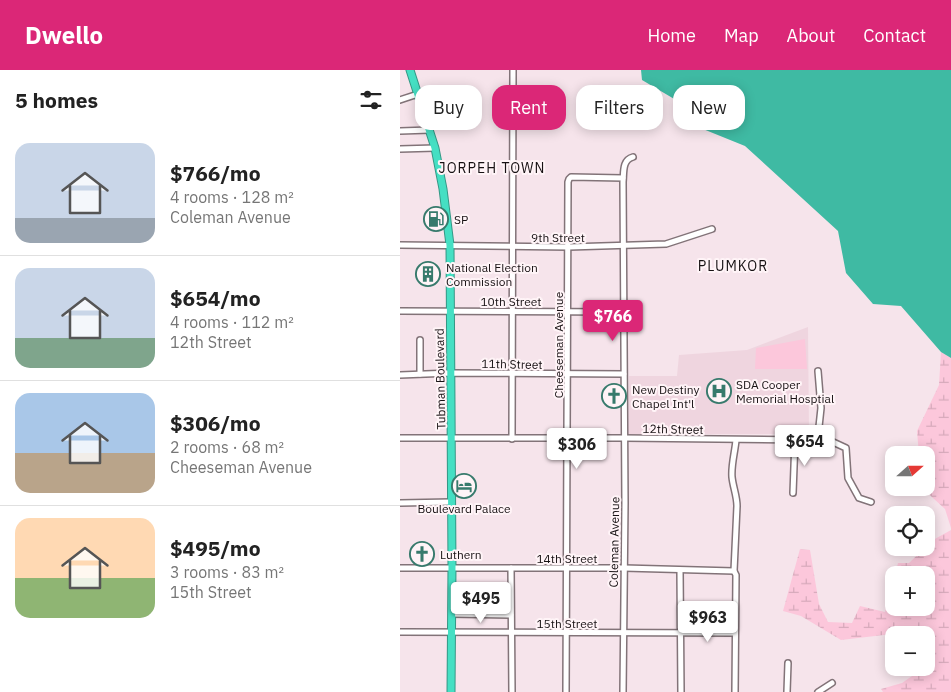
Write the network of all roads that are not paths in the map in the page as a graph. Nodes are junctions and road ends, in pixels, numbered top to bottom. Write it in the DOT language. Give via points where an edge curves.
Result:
graph roads {
  1 [pos="410,70"];
  2 [pos="513,70"];
  3 [pos="415,85"];
  4 [pos="415,95"];
  5 [pos="400,100"];
  6 [pos="430,130"];
  7 [pos="400,131"];
  8 [pos="435,148"];
  9 [pos="400,149"];
  10 [pos="633,157"];
  11 [pos="623,178"];
  12 [pos="712,229"];
  13 [pos="400,245"];
  14 [pos="450,245"];
  15 [pos="513,246"];
  16 [pos="623,246"];
  17 [pos="569,247"];
  18 [pos="400,311"];
  19 [pos="450,311"];
  20 [pos="512,311"];
  21 [pos="568,311"];
  22 [pos="623,312"];
  23 [pos="420,340"];
  24 [pos="818,371"];
  25 [pos="451,373"];
  26 [pos="420,374"];
  27 [pos="512,374"];
  28 [pos="567,374"];
  29 [pos="624,374"];
  30 [pos="400,375"];
  31 [pos="818,436"];
  32 [pos="400,438"];
  33 [pos="568,438"];
  34 [pos="624,438"];
  35 [pos="452,439"];
  36 [pos="512,439"];
  37 [pos="736,440"];
  38 [pos="795,440"];
  39 [pos="793,492"];
  40 [pos="451,502"];
  41 [pos="871,502"];
  42 [pos="400,503"];
  43 [pos="452,567"];
  44 [pos="400,568"];
  45 [pos="511,568"];
  46 [pos="567,568"];
  47 [pos="624,568"];
  48 [pos="680,570"];
  49 [pos="734,571"];
  50 [pos="452,614"];
  51 [pos="511,615"];
  52 [pos="400,632"];
  53 [pos="451,632"];
  54 [pos="512,632"];
  55 [pos="566,633"];
  56 [pos="623,633"];
  57 [pos="681,633"];
  58 [pos="735,633"];
  59 [pos="788,663"];
  60 [pos="832,683"];
  61 [pos="451,692"];
  62 [pos="512,692"];
  63 [pos="566,692"];
  64 [pos="623,692"];
  65 [pos="681,692"];
  66 [pos="734,692"];
  67 [pos="787,692"];
  68 [pos="818,692"];
  1 -- 3 [label="highway, Tubman Boulevard"];
  2 -- 15 [label="street"];
  4 -- 5 [label="street"];
  6 -- 7 [label="street"];
  6 -- 8 [label="highway, Tubman Boulevard"];
  8 -- 9 [label="street"];
  8 -- 14 [label="highway, Tubman Boulevard"];
  10 -- 11 [label="street, Coleman Avenue" via="625,162"];
  11 -- 16 [label="street, Coleman Avenue"];
  11 -- 17 [label="street, Cheeseman Avenue" via="568,179"];
  12 -- 16 [label="street, 9th Street" via="666,244"];
  13 -- 14 [label="street, 9th Street"];
  14 -- 15 [label="street, 9th Street"];
  14 -- 19 [label="highway, Tubman Boulevard"];
  15 -- 17 [label="street, 9th Street"];
  15 -- 20 [label="street"];
  16 -- 17 [label="street, 9th Street"];
  16 -- 22 [label="street, Coleman Avenue"];
  17 -- 21 [label="street, Cheeseman Avenue"];
  18 -- 19 [label="street, 10th Street"];
  19 -- 20 [label="street, 10th Street"];
  19 -- 25 [label="highway, Tubman Boulevard"];
  20 -- 21 [label="street, 10th Street"];
  20 -- 27 [label="street"];
  21 -- 22 [label="street, 10th Street"];
  21 -- 28 [label="street, Cheeseman Avenue"];
  22 -- 29 [label="street, Coleman Avenue"];
  23 -- 26 [label="street"];
  24 -- 31 [label="street"];
  25 -- 26 [label="street, 11th Street"];
  25 -- 27 [label="street, 11th Street"];
  25 -- 35 [label="highway, Tubman Boulevard"];
  26 -- 30 [label="street, 11th Street"];
  27 -- 28 [label="street, 11th Street"];
  27 -- 36 [label="street"];
  28 -- 29 [label="street, 11th Street"];
  28 -- 33 [label="street, Cheeseman Avenue"];
  29 -- 34 [label="street, Coleman Avenue"];
  31 -- 38 [label="street, 12th Street" via="810,440"];
  31 -- 41 [label="street" via="846,448 849,480 859,498"];
  32 -- 35 [label="street, 12th Street"];
  33 -- 34 [label="street, 12th Street"];
  33 -- 36 [label="street, 12th Street"];
  33 -- 46 [label="street, Cheeseman Avenue"];
  34 -- 37 [label="street, 12th Street"];
  34 -- 47 [label="street, Coleman Avenue"];
  35 -- 36 [label="street, 12th Street"];
  35 -- 40 [label="highway, Tubman Boulevard"];
  37 -- 38 [label="street, 12th Street"];
  37 -- 49 [label="street" via="732,466 737,496"];
  38 -- 39 [label="street"];
  40 -- 42 [label="street"];
  40 -- 43 [label="highway, Tubman Boulevard"];
  43 -- 44 [label="street, 14th Street"];
  43 -- 45 [label="street, 14th Street"];
  43 -- 50 [label="highway, Tubman Boulevard"];
  45 -- 46 [label="street, 14th Street"];
  45 -- 51 [label="street"];
  46 -- 47 [label="street, 14th Street"];
  46 -- 55 [label="street, Cheeseman Avenue"];
  47 -- 48 [label="street, 14th Street"];
  47 -- 56 [label="street, Coleman Avenue"];
  48 -- 49 [label="street, 14th Street"];
  48 -- 57 [label="street"];
  49 -- 58 [label="street"];
  50 -- 51 [label="street"];
  50 -- 53 [label="highway, Tubman Boulevard"];
  51 -- 54 [label="street"];
  52 -- 53 [label="street, 15th Street"];
  53 -- 54 [label="street, 15th Street"];
  53 -- 61 [label="highway, Tubman Boulevard"];
  54 -- 55 [label="street, 15th Street"];
  54 -- 62 [label="street"];
  55 -- 56 [label="street, 15th Street"];
  55 -- 63 [label="street, Cheeseman Avenue"];
  56 -- 57 [label="street, 15th Street"];
  56 -- 64 [label="street, Coleman Avenue"];
  57 -- 58 [label="street, 15th Street"];
  57 -- 65 [label="street"];
  58 -- 66 [label="street"];
  59 -- 67 [label="street"];
  60 -- 68 [label="street"];
}
